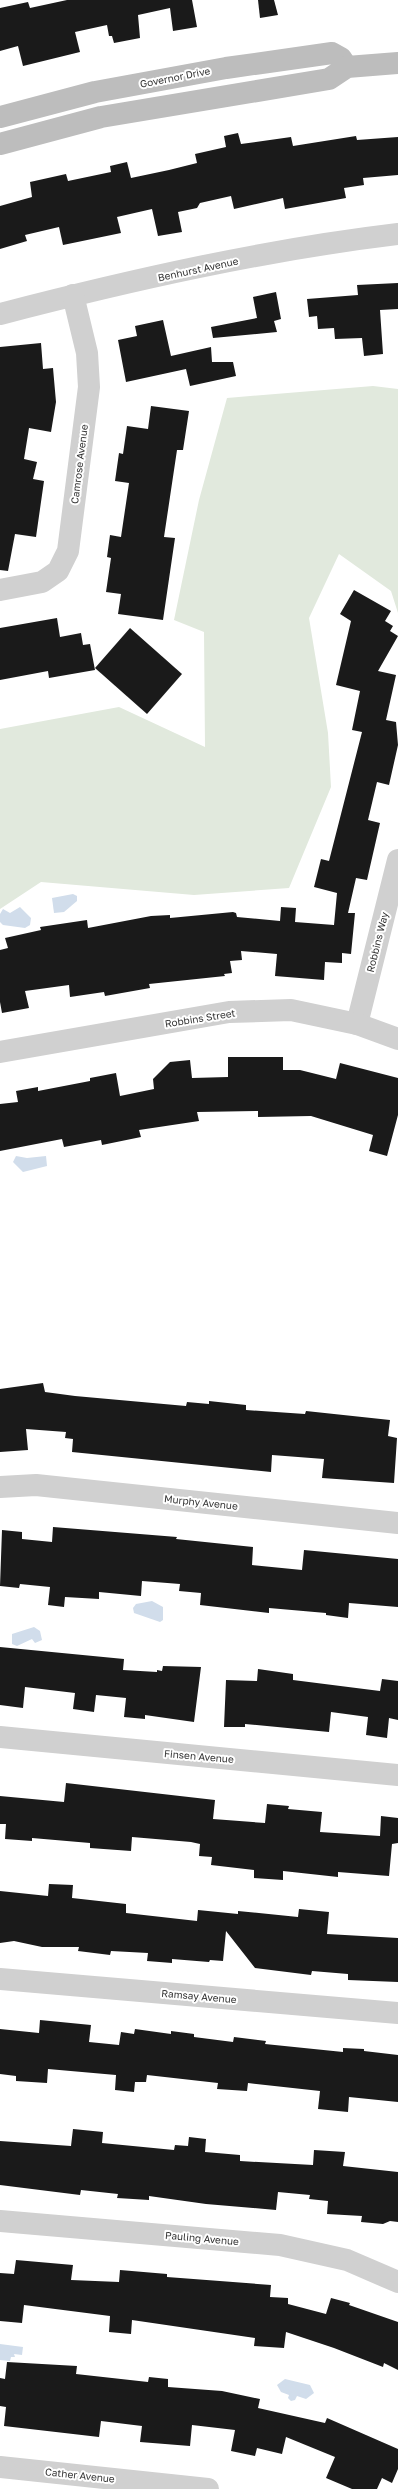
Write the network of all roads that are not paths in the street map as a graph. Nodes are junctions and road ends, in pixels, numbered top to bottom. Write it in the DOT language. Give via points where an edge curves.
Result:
graph roads {
  1 [pos="398,63"];
  2 [pos="347,67"];
  3 [pos="0,117"];
  4 [pos="0,144"];
  5 [pos="398,234"];
  6 [pos="73,295"];
  7 [pos="0,314"];
  8 [pos="0,590"];
  9 [pos="398,860"];
  10 [pos="357,1024"];
  11 [pos="398,1039"];
  12 [pos="0,1052"];
  13 [pos="2,1486"];
  14 [pos="398,1523"];
  15 [pos="0,1737"];
  16 [pos="398,1775"];
  17 [pos="0,1979"];
  18 [pos="398,2013"];
  19 [pos="0,2221"];
  20 [pos="398,2281"];
  21 [pos="0,2467"];
  22 [pos="208,2489"];
  1 -- 2 [label="main road"];
  2 -- 3 [label="main road, Governor Drive" via="341,58 332,53 233,67 95,92"];
  2 -- 4 [label="main road" via="329,79 101,117"];
  5 -- 6 [label="street, Benhurst Avenue" via="320,243"];
  6 -- 7 [label="street, Benhurst Avenue"];
  6 -- 8 [label="street, Camrose Avenue" via="87,353 89,387 68,551 58,571 42,582"];
  9 -- 10 [label="street, Robbins Way"];
  10 -- 11 [label="street, Robbins Street"];
  10 -- 12 [label="street, Robbins Street" via="291,1010 229,1012"];
  13 -- 14 [label="street, Murphy Avenue" via="36,1485"];
  15 -- 16 [label="street, Finsen Avenue"];
  17 -- 18 [label="street, Ramsay Avenue"];
  19 -- 20 [label="street, Pauling Avenue" via="280,2245 347,2260"];
  21 -- 22 [label="street, Cather Avenue"];
}
